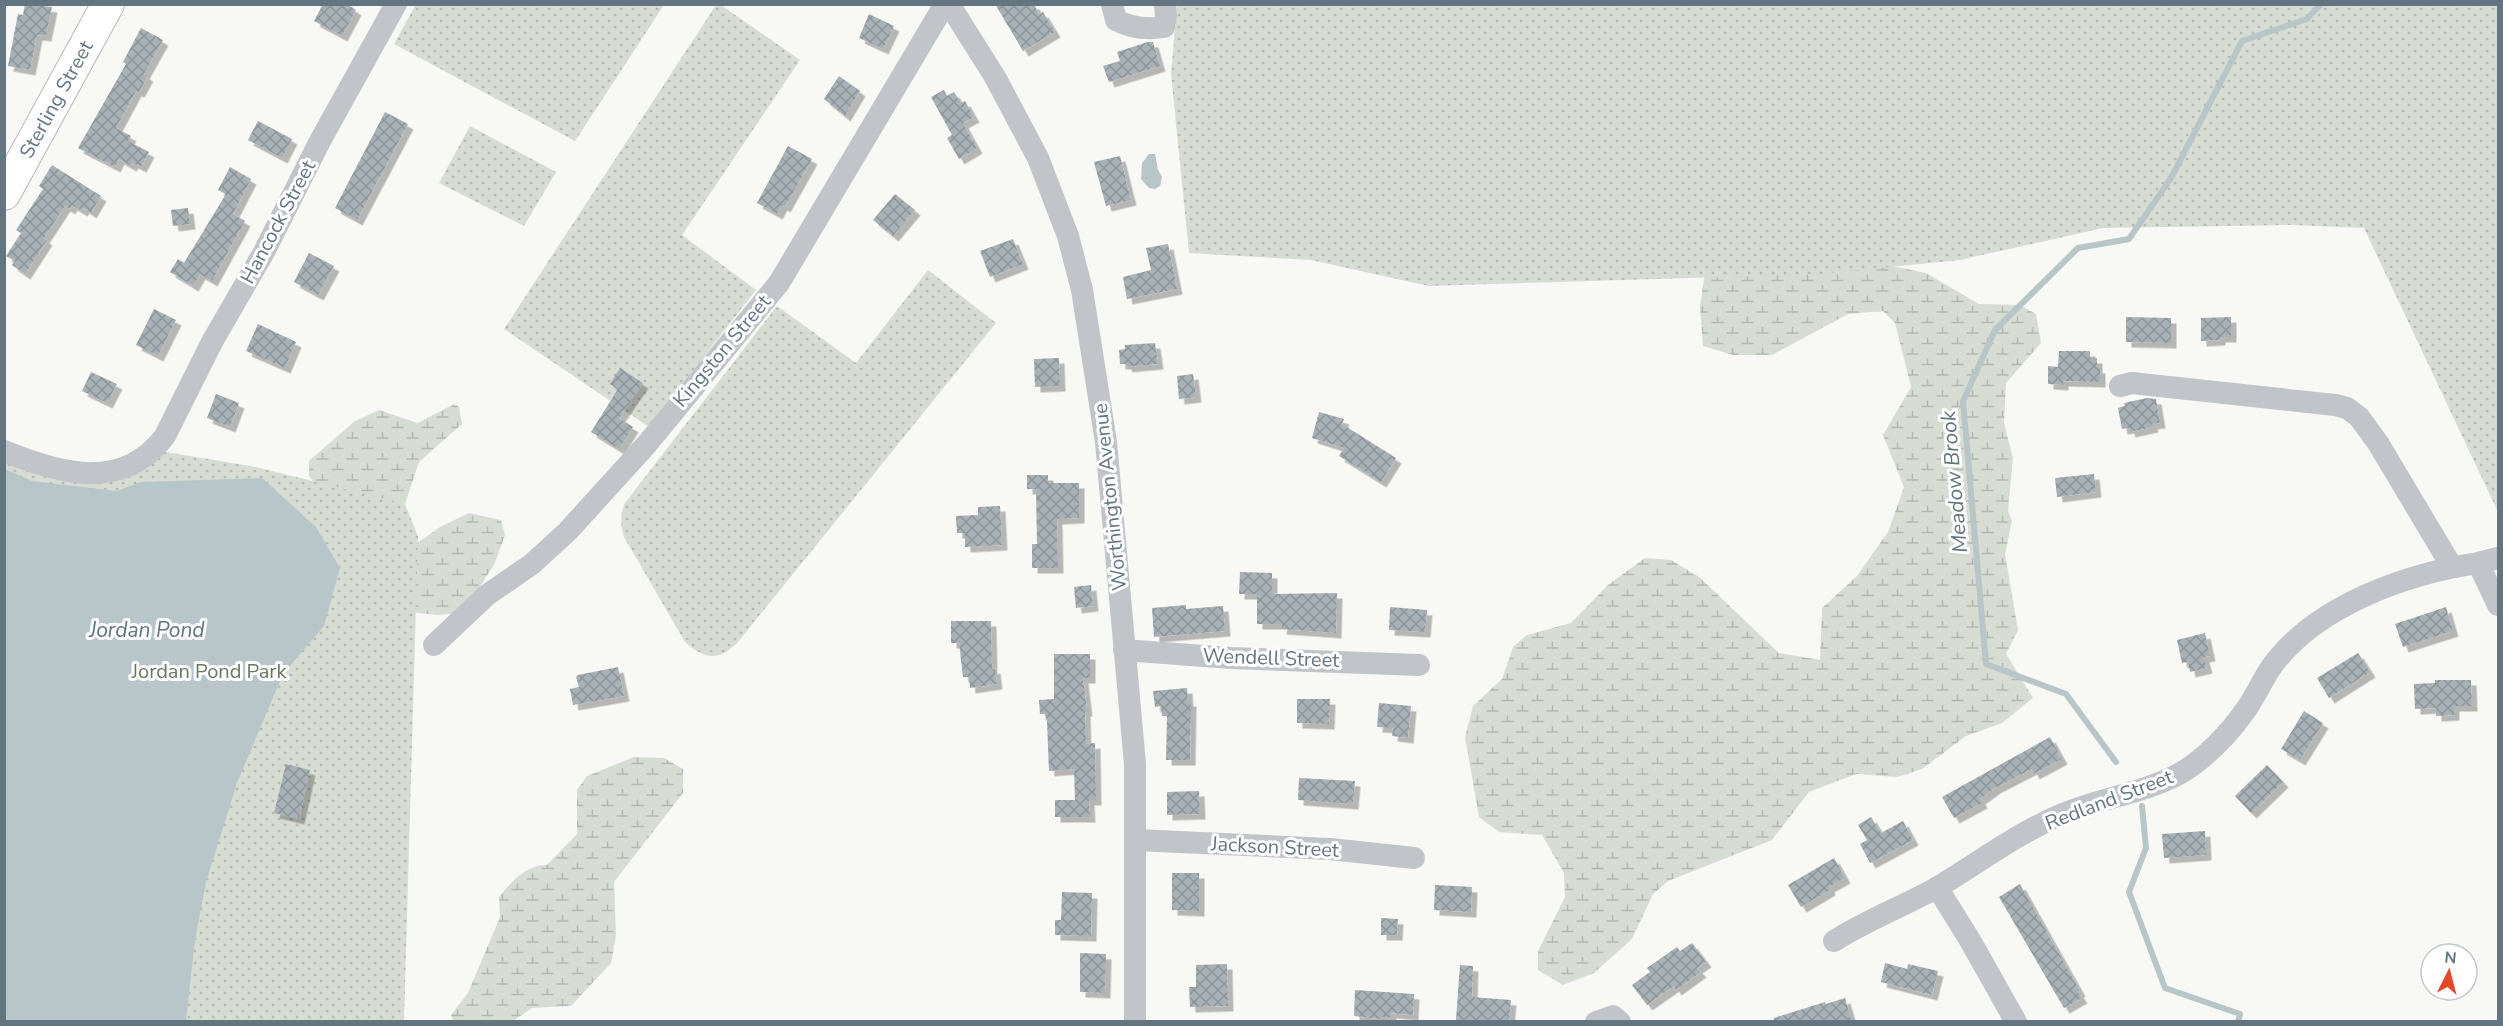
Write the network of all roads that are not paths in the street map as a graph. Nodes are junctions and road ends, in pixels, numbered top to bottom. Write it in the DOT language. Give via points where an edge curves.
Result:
graph roads {
  1 [pos="108,4"];
  2 [pos="396,4"];
  3 [pos="947,4"];
  4 [pos="1112,4"];
  5 [pos="1164,4"];
  6 [pos="4,194"];
  7 [pos="2120,386"];
  8 [pos="4,451"];
  9 [pos="2488,561"];
  10 [pos="2452,567"];
  11 [pos="2499,605"];
  12 [pos="434,645"];
  13 [pos="1124,650"];
  14 [pos="1419,665"];
  15 [pos="1137,840"];
  16 [pos="1414,858"];
  17 [pos="1936,887"];
  18 [pos="1834,941"];
  19 [pos="1135,1022"];
  20 [pos="1596,1022"];
  21 [pos="1620,1022"];
  22 [pos="2016,1022"];
  1 -- 6 [label="street, Sterling Street"];
  2 -- 8 [label="street, Hancock Street" via="154,450 141,460 108,472 61,470"];
  3 -- 12 [label="street, Kingston Street" via="779,283 646,444 568,531 532,564 487,595"];
  3 -- 13 [label="street, Worthington Avenue" via="995,77 1038,158 1076,261 1107,442"];
  4 -- 5 [label="street" via="1116,20 1129,27 1152,29 1164,27"];
  7 -- 10 [label="street" via="2132,383 2347,408 2359,417 2378,443"];
  9 -- 10 [label="street, Redland Street"];
  9 -- 11 [label="street"];
  10 -- 17 [label="street, Redland Street" via="2372,593 2310,626 2272,666 2228,733 2178,774 2062,814"];
  13 -- 14 [label="street, Wendell Street"];
  13 -- 15 [label="street, Worthington Avenue" via="1135,764"];
  15 -- 16 [label="street, Jackson Street" via="1330,849"];
  15 -- 19 [label="street, Worthington Avenue"];
  17 -- 18 [label="street, Redland Street"];
  17 -- 22 [label="street"];
  20 -- 21 [label="street" via="1613,1016"];
}
